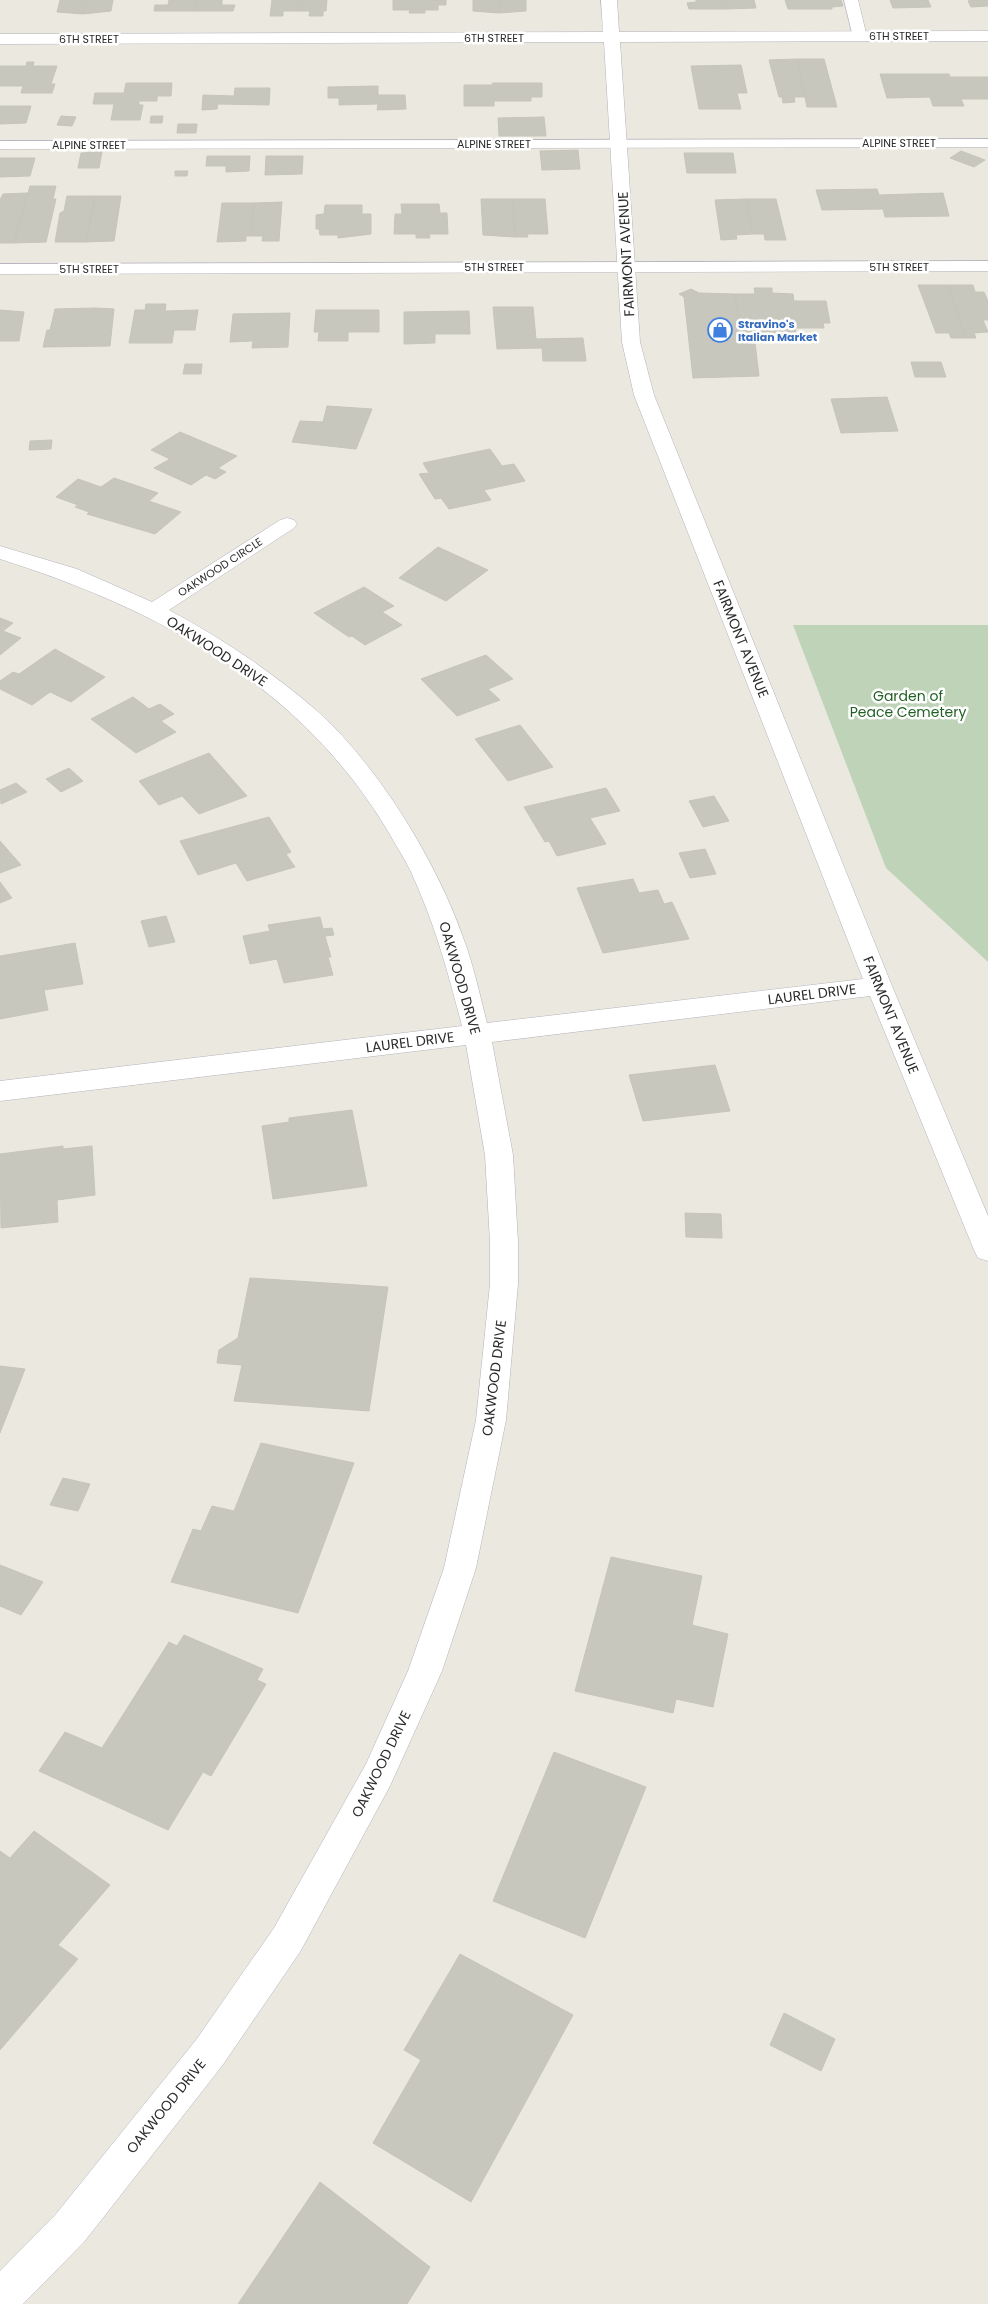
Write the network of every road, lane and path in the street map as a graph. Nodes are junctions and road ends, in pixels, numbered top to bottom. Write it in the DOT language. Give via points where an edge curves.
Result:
graph roads {
  1 [pos="609,0"];
  2 [pos="851,0"];
  3 [pos="860,36"];
  4 [pos="988,36"];
  5 [pos="612,37"];
  6 [pos="0,40"];
  7 [pos="988,143"];
  8 [pos="620,144"];
  9 [pos="0,145"];
  10 [pos="988,266"];
  11 [pos="627,268"];
  12 [pos="0,269"];
  13 [pos="287,524"];
  14 [pos="0,552"];
  15 [pos="153,611"];
  16 [pos="879,986"];
  17 [pos="477,1034"];
  18 [pos="0,1091"];
  19 [pos="988,1250"];
  20 [pos="0,2299"];
  1 -- 5 [label="street, FAIRMONT AVENUE"];
  2 -- 3 [label="lane"];
  3 -- 4 [label="street, 6TH STREET"];
  3 -- 5 [label="street, 6TH STREET"];
  5 -- 6 [label="street, 6TH STREET"];
  5 -- 8 [label="street, FAIRMONT AVENUE"];
  7 -- 8 [label="lane, ALPINE STREET"];
  8 -- 9 [label="lane, ALPINE STREET"];
  8 -- 11 [label="street, FAIRMONT AVENUE"];
  10 -- 11 [label="street, 5TH STREET"];
  11 -- 12 [label="street, 5TH STREET"];
  11 -- 16 [label="street, FAIRMONT AVENUE" via="631,342 644,395"];
  13 -- 15 [label="street, OAKWOOD CIRCLE"];
  14 -- 15 [label="street, OAKWOOD DRIVE" via="69,574"];
  15 -- 17 [label="street, OAKWOOD DRIVE" via="195,633 254,672 308,715 341,749 386,806 423,871 452,940"];
  16 -- 17 [label="street, LAUREL DRIVE"];
  16 -- 19 [label="street, FAIRMONT AVENUE"];
  17 -- 18 [label="street, LAUREL DRIVE"];
  17 -- 20 [label="street, OAKWOOD DRIVE" via="498,1155 504,1284 492,1420 460,1568 425,1671 378,1775 287,1940 209,2053 70,2228"];
}
